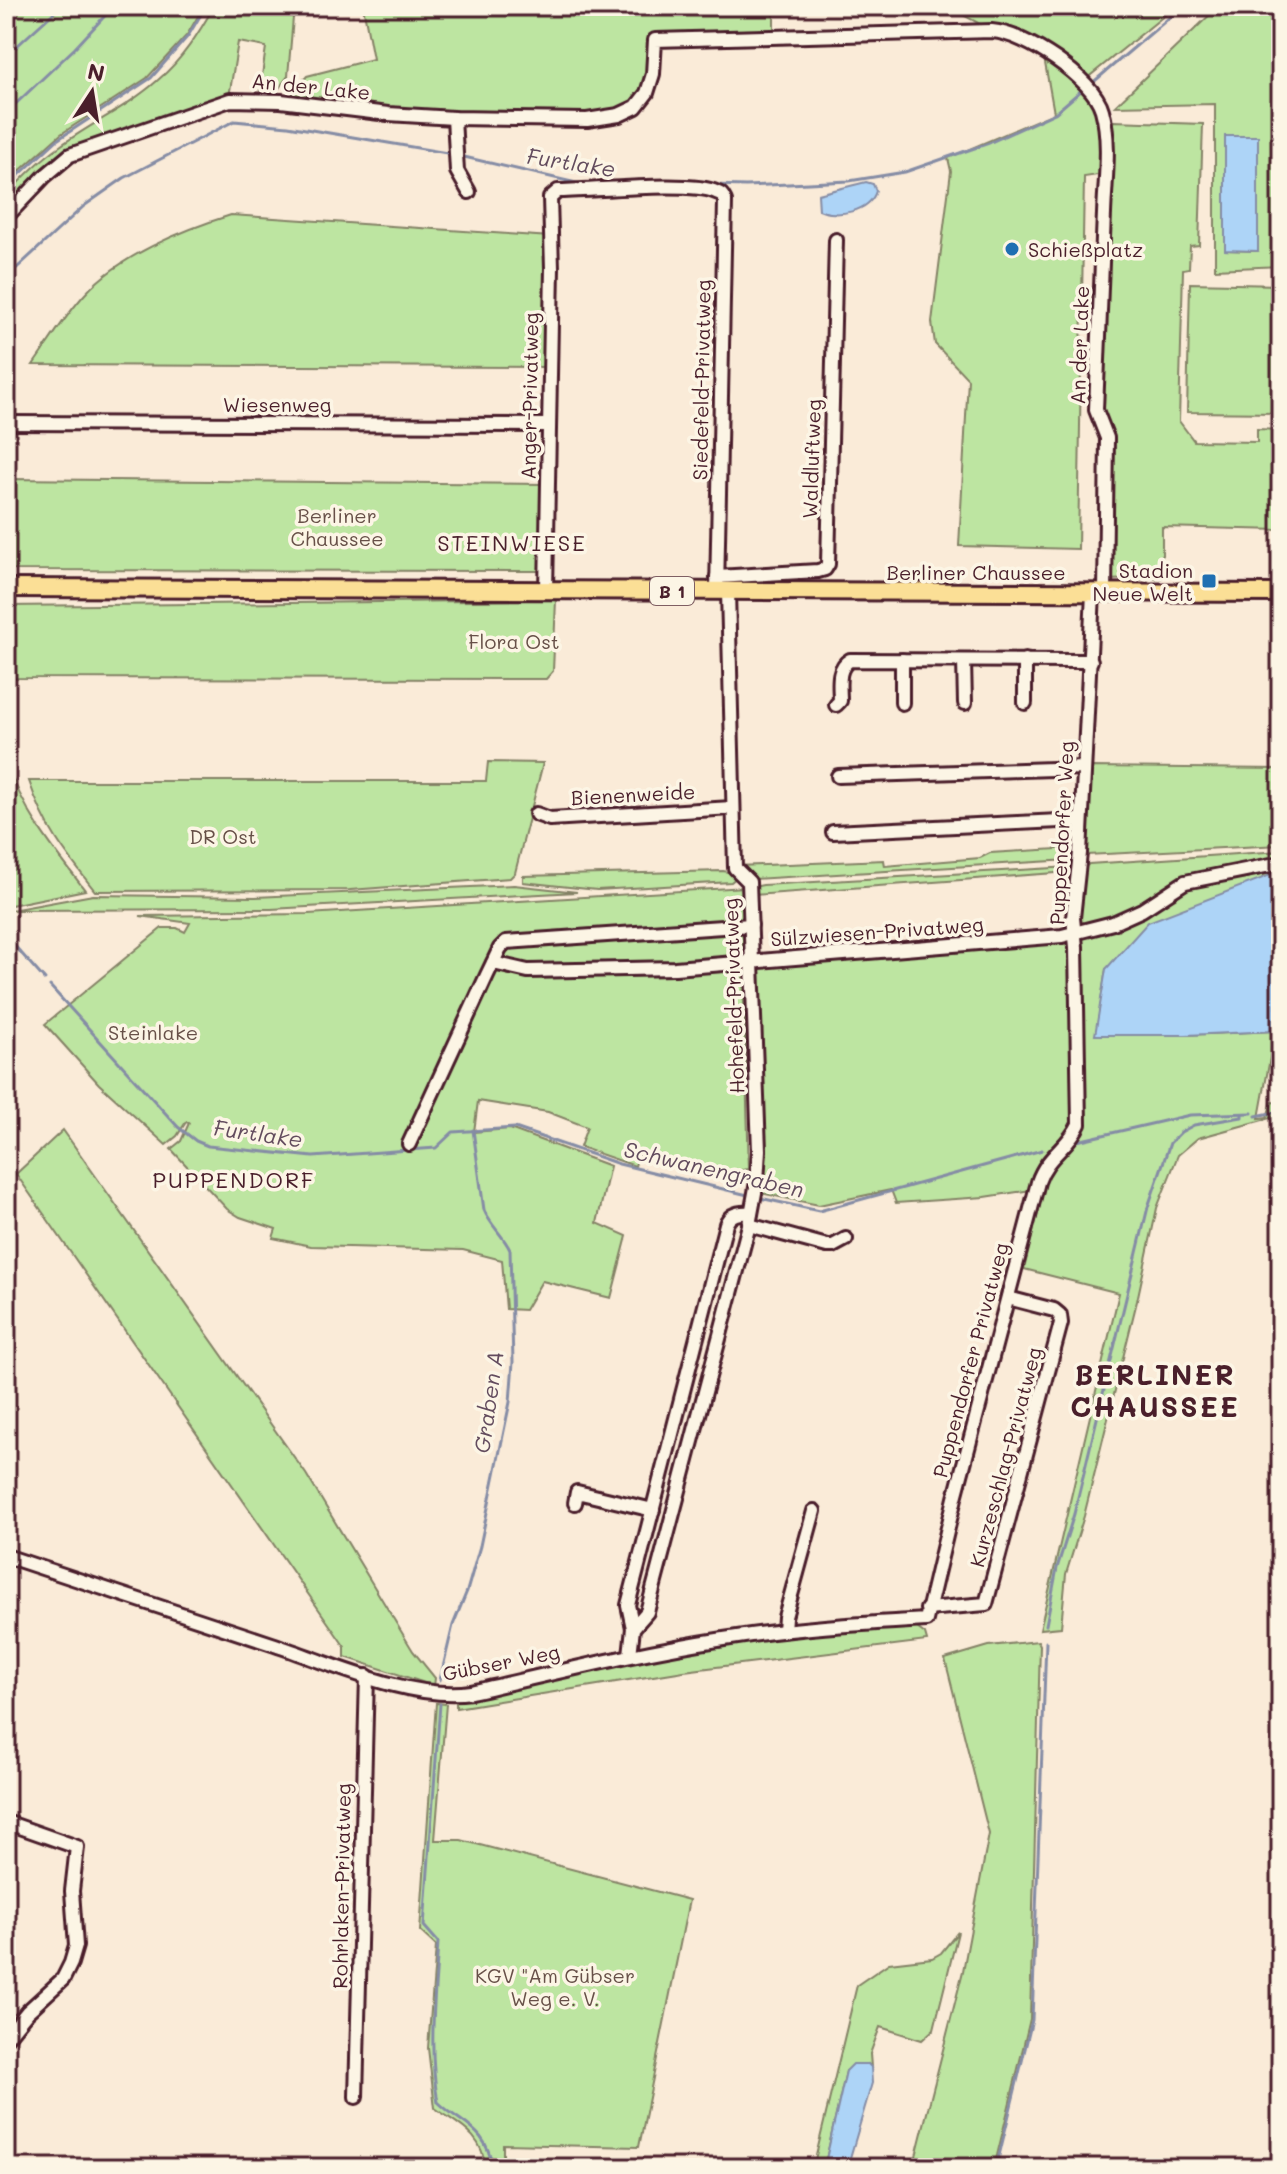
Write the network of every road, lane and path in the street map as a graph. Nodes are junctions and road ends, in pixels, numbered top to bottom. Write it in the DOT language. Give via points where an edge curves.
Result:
graph roads {
  1 [pos="454,118"];
  2 [pos="469,192"];
  3 [pos="549,201"];
  4 [pos="6,217"];
  5 [pos="836,240"];
  6 [pos="6,423"];
  7 [pos="547,425"];
  8 [pos="721,587"];
  9 [pos="6,588"];
  10 [pos="47,589"];
  11 [pos="546,591"];
  12 [pos="1099,593"];
  13 [pos="1281,593"];
  14 [pos="6,596"];
  15 [pos="902,660"];
  16 [pos="1025,660"];
  17 [pos="964,661"];
  18 [pos="1091,661"];
  19 [pos="902,703"];
  20 [pos="965,703"];
  21 [pos="1025,703"];
  22 [pos="836,705"];
  23 [pos="1084,768"];
  24 [pos="838,776"];
  25 [pos="732,808"];
  26 [pos="536,814"];
  27 [pos="1081,820"];
  28 [pos="833,832"];
  29 [pos="1281,863"];
  30 [pos="751,925"];
  31 [pos="1074,933"];
  32 [pos="493,963"];
  33 [pos="753,963"];
  34 [pos="1079,1124"];
  35 [pos="409,1144"];
  36 [pos="751,1214"];
  37 [pos="846,1239"];
  38 [pos="1008,1298"];
  39 [pos="575,1503"];
  40 [pos="653,1510"];
  41 [pos="814,1511"];
  42 [pos="6,1556"];
  43 [pos="926,1615"];
  44 [pos="633,1628"];
  45 [pos="784,1630"];
  46 [pos="630,1655"];
  47 [pos="367,1676"];
  48 [pos="6,1822"];
  49 [pos="6,2038"];
  50 [pos="356,2097"];
  1 -- 2 [label="street" via="455,154"];
  1 -- 4 [label="street, An der Lake" via="230,100 70,155"];
  1 -- 12 [label="street, An der Lake" via="587,120 627,112 641,103 649,88 655,40 999,31 1028,43 1083,81 1102,111 1105,133 1096,410 1107,441"];
  3 -- 7 [label="street, Anger-Privatweg"];
  3 -- 8 [label="street, Siedefeld-Privatweg" via="558,191 699,188 721,194"];
  5 -- 8 [label="street, Waldluftweg" via="828,564 825,569"];
  6 -- 7 [label="street, Wiesenweg"];
  7 -- 11 [label="street, Anger-Privatweg"];
  8 -- 11 [label="main road, Berliner Chaussee / B 1"];
  8 -- 12 [label="main road, Berliner Chaussee / B 1"];
  8 -- 25 [label="street, Hohefeld-Privatweg"];
  9 -- 10 [label="main road, Berliner Chaussee / B 1"];
  10 -- 11 [label="main road, Berliner Chaussee / B 1"];
  10 -- 14 [label="main road, Berliner Chaussee / B 1"];
  12 -- 13 [label="main road, Berliner Chaussee / B 1"];
  12 -- 18 [label="street, Puppendorfer Weg"];
  15 -- 17 [label="street"];
  15 -- 19 [label="street"];
  15 -- 22 [label="street" via="843,664"];
  16 -- 17 [label="street"];
  16 -- 18 [label="street"];
  16 -- 21 [label="street"];
  17 -- 20 [label="street"];
  18 -- 23 [label="street, Puppendorfer Weg"];
  23 -- 24 [label="street"];
  23 -- 27 [label="street, Puppendorfer Weg"];
  25 -- 26 [label="street, Bienenweide" via="550,819"];
  25 -- 30 [label="street, Hohefeld-Privatweg" via="735,868 749,882"];
  27 -- 28 [label="street"];
  27 -- 31 [label="street, Puppendorfer Weg"];
  29 -- 31 [label="street, Sülzwiesen-Privatweg" via="1185,882 1142,910"];
  30 -- 32 [label="street" via="506,942"];
  30 -- 33 [label="street, Hohefeld-Privatweg"];
  31 -- 33 [label="street, Sülzwiesen-Privatweg"];
  31 -- 34 [label="street, Puppendorfer Weg"];
  32 -- 33 [label="street, Sülzwiesen-Privatweg" via="528,971"];
  32 -- 35 [label="street"];
  33 -- 36 [label="street, Hohefeld-Privatweg" via="759,1150"];
  34 -- 38 [label="street, Puppendorfer Privatweg" via="1043,1168"];
  36 -- 37 [label="street" via="827,1246"];
  36 -- 40 [label="street, Hohefeld-Privatweg" via="734,1214 726,1224"];
  36 -- 44 [label="street, Hohefeld-Privatweg" via="647,1612"];
  38 -- 43 [label="street, Puppendorfer Privatweg"];
  38 -- 43 [label="street, Kurzeschlag-Privatweg" via="1054,1310 1061,1323 986,1604"];
  39 -- 40 [label="street" via="577,1492"];
  40 -- 44 [label="street, Hohefeld-Privatweg" via="628,1605"];
  41 -- 45 [label="street"];
  42 -- 47 [label="street, Gübser Weg"];
  43 -- 45 [label="street, Gübser Weg"];
  44 -- 46 [label="street, Hohefeld-Privatweg"];
  45 -- 46 [label="street, Gübser Weg"];
  46 -- 47 [label="street, Gübser Weg" via="452,1696"];
  47 -- 50 [label="street, Rohrlaken-Privatweg"];
  48 -- 49 [label="street" via="77,1847 72,1891 76,1946 71,1963 63,1979"];
}
